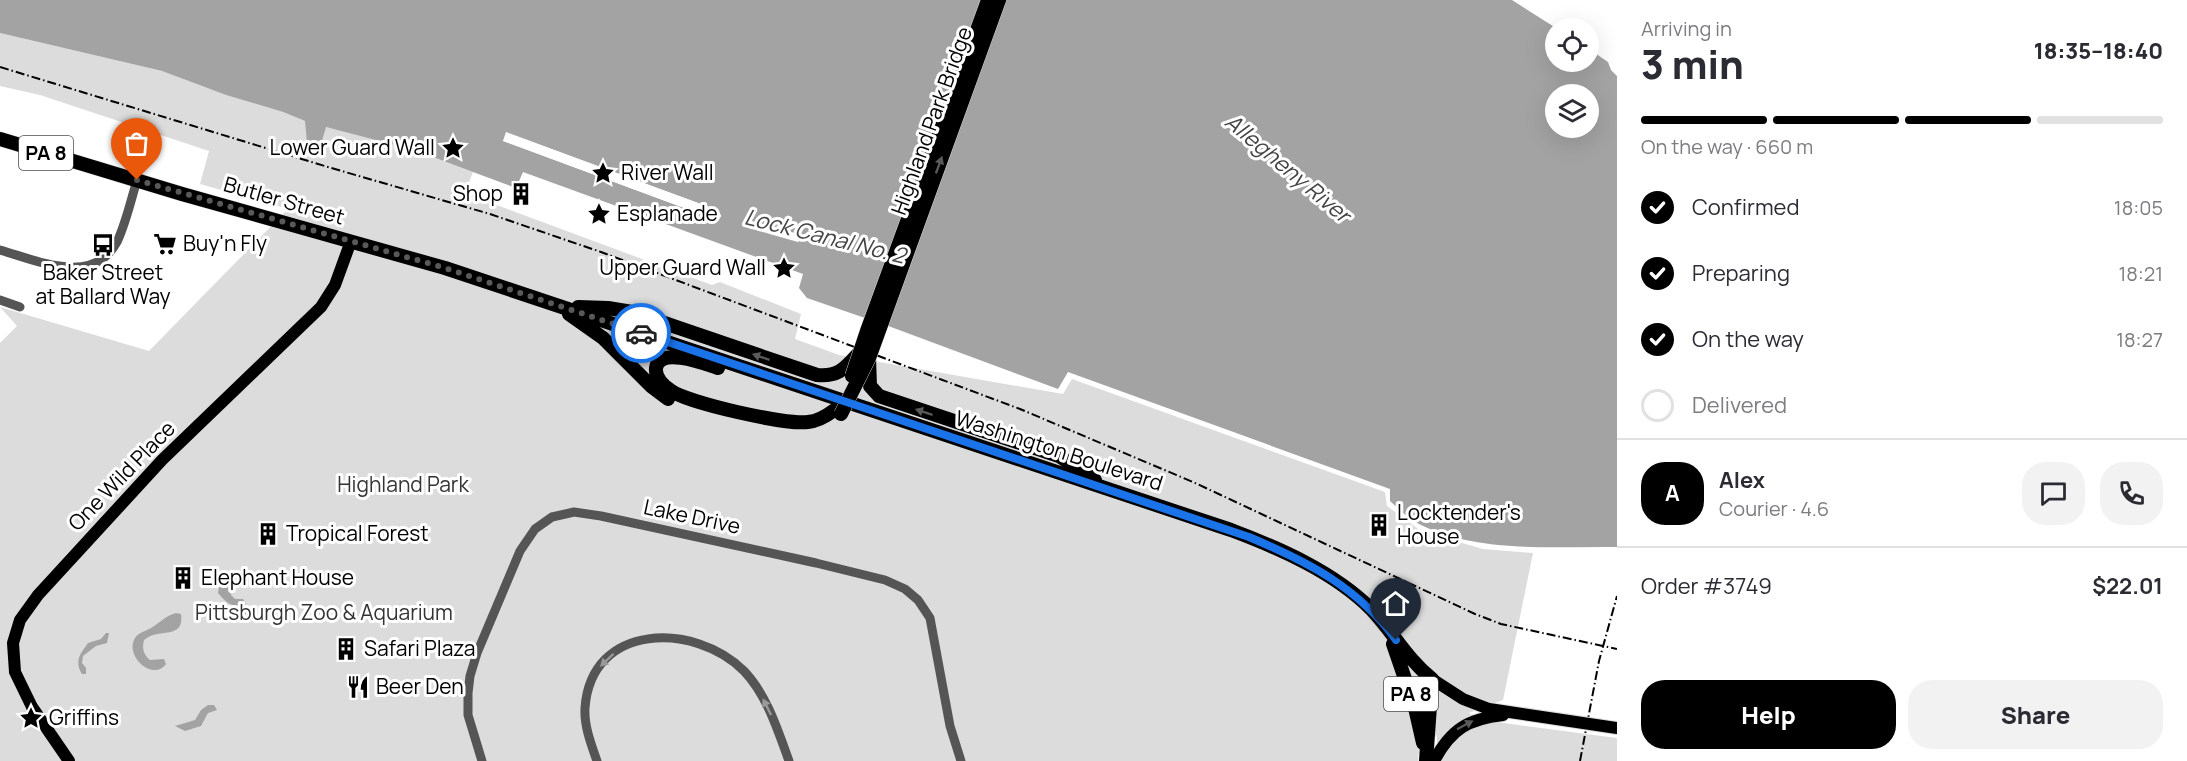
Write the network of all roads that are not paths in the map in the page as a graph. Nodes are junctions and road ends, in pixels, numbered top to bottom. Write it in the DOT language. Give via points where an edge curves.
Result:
graph roads {
  1 [pos="988,0"];
  2 [pos="999,0"];
  3 [pos="0,139"];
  4 [pos="137,180"];
  5 [pos="351,241"];
  6 [pos="0,250"];
  7 [pos="0,300"];
  8 [pos="555,304"];
  9 [pos="20,307"];
  10 [pos="864,356"];
  11 [pos="840,409"];
  12 [pos="1112,490"];
  13 [pos="1388,630"];
  14 [pos="1432,679"];
  15 [pos="1513,713"];
  16 [pos="1617,728"];
  17 [pos="69,761"];
  18 [pos="483,761"];
  19 [pos="597,761"];
  20 [pos="789,761"];
  21 [pos="961,761"];
  22 [pos="1426,761"];
  23 [pos="1434,761"];
  1 -- 10 [label="highway, Highland Park Bridge, bridge"];
  10 -- 2 [label="highway, Highland Park Bridge, one-way, bridge"];
  3 -- 4 [label="highway, Butler Street / PA 8"];
  4 -- 5 [label="highway, Butler Street / PA 8"];
  4 -- 6 [label="street" via="118,240 95,263 57,267"];
  5 -- 8 [label="highway, Butler Street / PA 8"];
  5 -- 17 [label="main road, One Wild Place" via="335,285 321,307 162,460 53,578 20,620 13,643 15,672 32,706"];
  7 -- 9 [label="street"];
  10 -- 8 [label="highway, one-way" via="835,374 817,375 632,312"];
  8 -- 11 [label="highway, Washington Boulevard / PA 8"];
  8 -- 11 [label="highway" via="603,338 658,392 686,408 799,431 826,426"];
  10 -- 11 [label="highway, bridge"];
  12 -- 10 [label="highway, one-way" via="1059,456 879,396 870,386"];
  11 -- 11 [label="highway" via="821,419 799,423 697,403 664,386 656,365 663,358 680,357"];
  11 -- 12 [label="highway, Washington Boulevard / PA 8"];
  12 -- 13 [label="highway, Washington Boulevard / PA 8" via="1283,552 1346,588"];
  13 -- 14 [label="highway, Washington Boulevard / PA 8" via="1411,661"];
  13 -- 22 [label="highway, PA 8" via="1415,708"];
  14 -- 15 [label="main road" via="1472,703"];
  14 -- 22 [label="highway, PA 8"];
  15 -- 16 [label="main road"];
  23 -- 15 [label="main road, one-way" via="1461,726"];
  18 -- 21 [label="street, Lake Drive" via="467,705 477,653 528,538 552,517 574,512 816,563 885,580 905,589 930,618 950,726"];
  20 -- 19 [label="street, one-way" via="765,703 744,672 719,652 674,637 627,645 607,658 592,678 585,710"];
}
